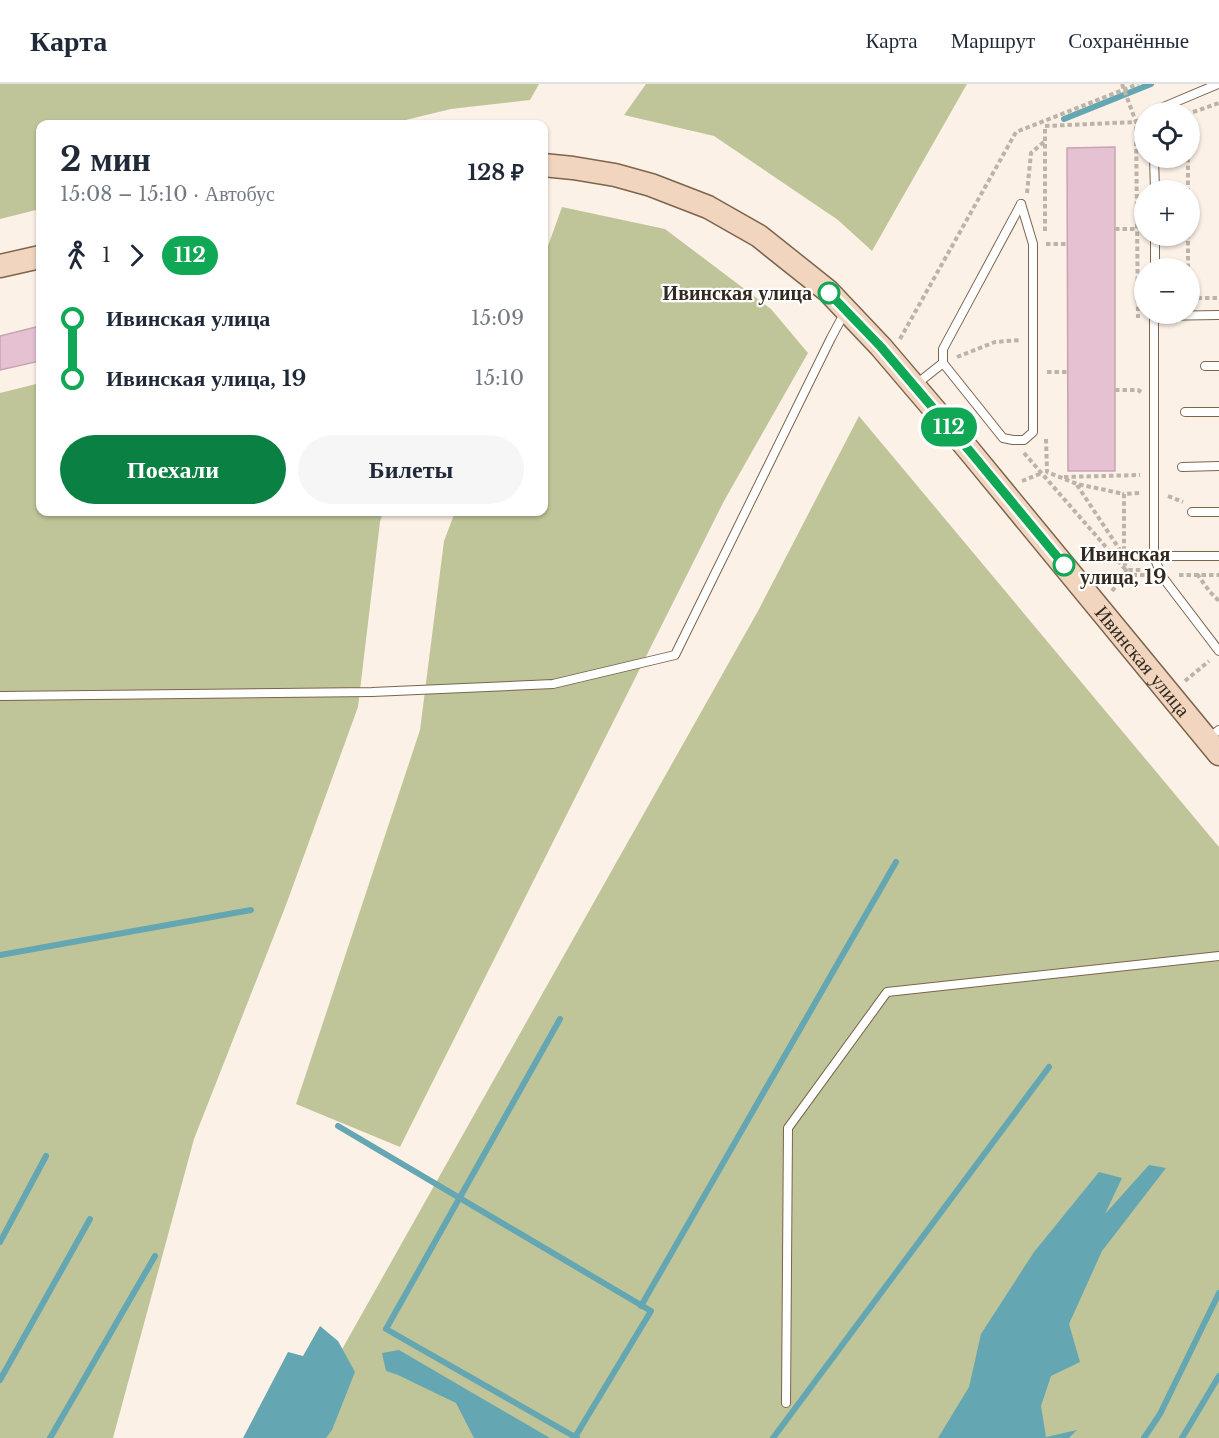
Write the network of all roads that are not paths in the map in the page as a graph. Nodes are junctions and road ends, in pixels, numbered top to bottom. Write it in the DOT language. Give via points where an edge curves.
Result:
graph roads {
  1 [pos="1218,84"];
  2 [pos="1175,102"];
  3 [pos="548,166"];
  4 [pos="36,258"];
  5 [pos="0,266"];
  6 [pos="846,311"];
  7 [pos="1200,315"];
  8 [pos="1219,315"];
  9 [pos="1154,324"];
  10 [pos="943,363"];
  11 [pos="1205,366"];
  12 [pos="1219,366"];
  13 [pos="913,386"];
  14 [pos="1185,412"];
  15 [pos="1219,412"];
  16 [pos="1219,466"];
  17 [pos="1182,467"];
  18 [pos="1192,512"];
  19 [pos="1219,512"];
  20 [pos="1154,556"];
  21 [pos="1219,556"];
  22 [pos="1219,651"];
  23 [pos="0,696"];
  24 [pos="1215,741"];
  25 [pos="1219,956"];
  26 [pos="786,1402"];
  1 -- 2 [label="lane"];
  3 -- 6 [label="street, Ивинская улица" via="615,175 708,207 759,236 828,291"];
  4 -- 5 [label="street"];
  6 -- 13 [label="street, Ивинская улица"];
  6 -- 23 [label="lane" via="675,654 553,684 372,692"];
  7 -- 8 [label="lane"];
  9 -- 20 [label="lane"];
  10 -- 10 [label="lane" via="943,349 1021,204 1033,244 1033,432 1024,440 1003,438"];
  10 -- 13 [label="lane"];
  11 -- 12 [label="lane"];
  13 -- 24 [label="street, Ивинская улица"];
  14 -- 15 [label="lane"];
  16 -- 17 [label="lane"];
  18 -- 19 [label="lane"];
  20 -- 21 [label="lane"];
  20 -- 22 [label="lane" via="1161,575"];
  25 -- 26 [label="lane" via="887,992 788,1128"];
}
